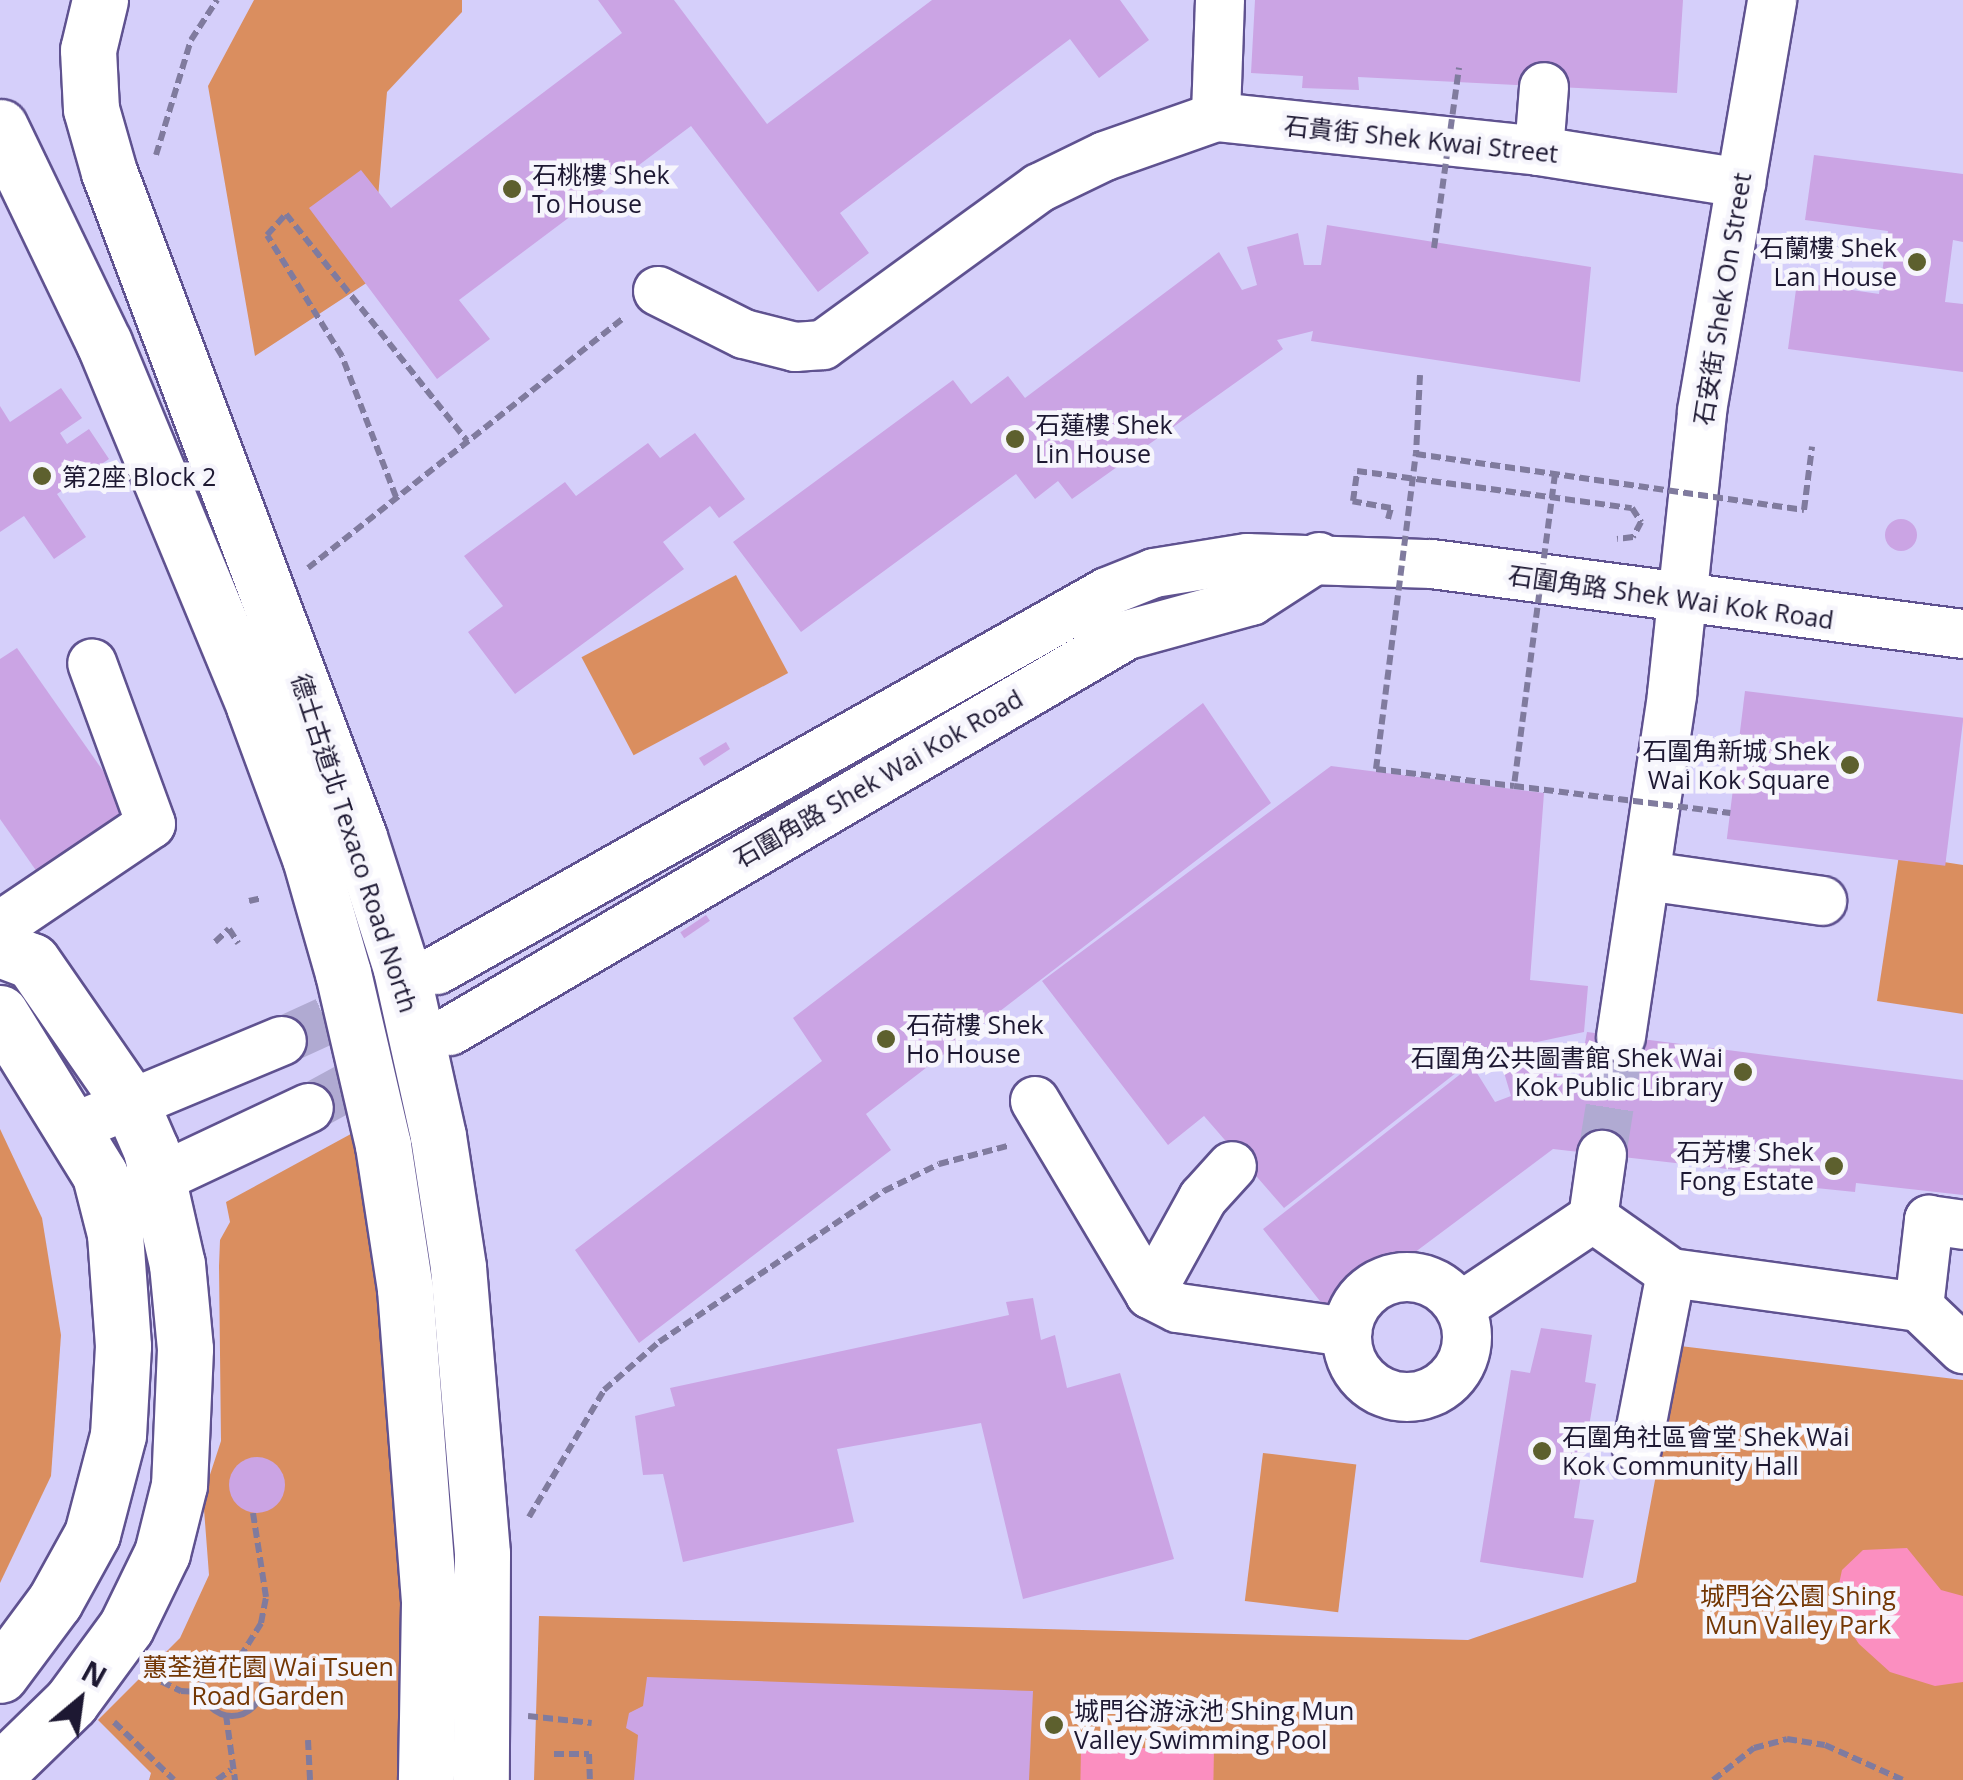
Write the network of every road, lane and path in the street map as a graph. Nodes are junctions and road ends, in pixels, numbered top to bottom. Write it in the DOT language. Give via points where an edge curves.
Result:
graph roads {
  1 [pos="100,0"];
  2 [pos="1220,0"];
  3 [pos="1772,0"];
  4 [pos="1459,68"];
  5 [pos="1544,87"];
  6 [pos="1216,117"];
  7 [pos="0,127"];
  8 [pos="1539,151"];
  9 [pos="1741,183"];
  10 [pos="1434,248"];
  11 [pos="658,291"];
  12 [pos="1420,375"];
  13 [pos="466,441"];
  14 [pos="1812,447"];
  15 [pos="1416,454"];
  16 [pos="430,470"];
  17 [pos="1555,474"];
  18 [pos="1414,479"];
  19 [pos="396,497"];
  20 [pos="1391,508"];
  21 [pos="1534,529"];
  22 [pos="1553,532"];
  23 [pos="1610,540"];
  24 [pos="1319,556"];
  25 [pos="1682,600"];
  26 [pos="1963,634"];
  27 [pos="92,663"];
  28 [pos="1514,786"];
  29 [pos="1730,813"];
  30 [pos="1647,876"];
  31 [pos="262,898"];
  32 [pos="249,901"];
  33 [pos="1822,901"];
  34 [pos="0,926"];
  35 [pos="215,942"];
  36 [pos="238,942"];
  37 [pos="0,949"];
  38 [pos="438,970"];
  39 [pos="0,1013"];
  40 [pos="450,1031"];
  41 [pos="1622,1037"];
  42 [pos="282,1041"];
  43 [pos="1035,1101"];
  44 [pos="131,1104"];
  45 [pos="309,1108"];
  46 [pos="75,1127"];
  47 [pos="1061,1143"];
  48 [pos="1602,1154"];
  49 [pos="1232,1166"];
  50 [pos="158,1180"];
  51 [pos="108,1201"];
  52 [pos="1593,1218"];
  53 [pos="1963,1225"];
  54 [pos="1671,1273"];
  55 [pos="1150,1294"];
  56 [pos="1460,1307"];
  57 [pos="1919,1307"];
  58 [pos="1347,1332"];
  59 [pos="1963,1349"];
  60 [pos="1637,1448"];
  61 [pos="254,1513"];
  62 [pos="526,1523"];
  63 [pos="240,1657"];
  64 [pos="137,1665"];
  65 [pos="0,1675"];
  66 [pos="202,1692"];
  67 [pos="517,1714"];
  68 [pos="226,1715"];
  69 [pos="114,1721"];
  70 [pos="592,1723"];
  71 [pos="308,1740"];
  72 [pos="554,1754"];
  73 [pos="231,1770"];
  74 [pos="0,1771"];
  75 [pos="174,1780"];
  76 [pos="217,1780"];
  77 [pos="235,1780"];
  78 [pos="310,1780"];
  79 [pos="426,1780"];
  80 [pos="481,1780"];
  81 [pos="590,1780"];
  82 [pos="1712,1780"];
  83 [pos="1903,1780"];
  1 -- 80 [label="main road, 德士古道北 Texaco Road North" via="88,50 91,110 109,172 359,837 402,968 438,1136 458,1267 481,1534"];
  2 -- 6 [label="street"];
  3 -- 9 [label="street, 石安街 Shek On Street"];
  4 -- 10 [label="path, bridge"];
  5 -- 8 [label="street"];
  6 -- 8 [label="street, 石貴街 Shek Kwai Street"];
  6 -- 11 [label="street" via="1105,156 1040,188 823,345 744,334"];
  7 -- 79 [label="main road, 德士古道北 Texaco Road North" via="104,342 254,706 310,858 343,973 383,1145 405,1289 430,1603"];
  8 -- 9 [label="street, 石貴街 Shek Kwai Street"];
  9 -- 25 [label="street, 石安街 Shek On Street" via="1702,411"];
  11 -- 13 [label="path"];
  12 -- 15 [label="path, bridge"];
  13 -- 16 [label="path"];
  13 -- 19 [label="path" via="286,214 266,235 342,356"];
  14 -- 17 [label="path, bridge" via="1804,510"];
  15 -- 17 [label="path, bridge"];
  15 -- 18 [label="path, bridge"];
  17 -- 28 [label="path, bridge"];
  18 -- 20 [label="path" via="1357,471 1353,501"];
  18 -- 23 [label="path" via="1632,508 1641,522 1633,536"];
  18 -- 28 [label="path, bridge" via="1376,768"];
  21 -- 22 [label="path, bridge"];
  24 -- 25 [label="street, 石圍角路 Shek Wai Kok Road" via="1432,564"];
  24 -- 38 [label="street, 石圍角路 Shek Wai Kok Road" via="1202,565 1107,592"];
  24 -- 40 [label="street, 石圍角路 Shek Wai Kok Road" via="1251,601 1127,635"];
  25 -- 26 [label="street, 石圍角路 Shek Wai Kok Road"];
  25 -- 30 [label="street, 石安街 Shek On Street"];
  27 -- 34 [label="street" via="150,824"];
  28 -- 29 [label="path, bridge"];
  30 -- 33 [label="street"];
  30 -- 41 [label="street, 石安街 Shek On Street"];
  31 -- 32 [label="path"];
  35 -- 36 [label="path" via="230,930"];
  37 -- 44 [label="main road" via="32,960"];
  39 -- 46 [label="main road"];
  42 -- 44 [label="street"];
  43 -- 47 [label="street"];
  44 -- 46 [label="street"];
  44 -- 50 [label="main road"];
  45 -- 50 [label="street"];
  46 -- 51 [label="main road"];
  47 -- 55 [label="street"];
  47 -- 62 [label="path" via="1034,1140 938,1164 884,1191 660,1342 604,1390"];
  48 -- 52 [label="street"];
  49 -- 55 [label="street" via="1202,1198"];
  50 -- 51 [label="street"];
  50 -- 74 [label="main road" via="177,1264 185,1349 179,1485 166,1536 126,1627 71,1702"];
  51 -- 65 [label="main road" via="123,1346 109,1480 92,1534 55,1600"];
  52 -- 54 [label="street"];
  52 -- 56 [label="street"];
  53 -- 57 [label="street" via="1929,1220"];
  54 -- 57 [label="street"];
  54 -- 60 [label="street"];
  55 -- 58 [label="street" via="1178,1308"];
  56 -- 58 [label="street" via="1431,1282 1394,1278 1361,1297"];
  56 -- 58 [label="street" via="1467,1344 1462,1362 1452,1377 1420,1396 1402,1397 1368,1382 1356,1368"];
  57 -- 59 [label="street"];
  61 -- 63 [label="path" via="266,1597"];
  63 -- 66 [label="path" via="208,1667"];
  63 -- 68 [label="path" via="256,1668 260,1698 246,1712"];
  64 -- 66 [label="path" via="180,1691"];
  66 -- 68 [label="path"];
  67 -- 70 [label="path"];
  68 -- 73 [label="path"];
  69 -- 75 [label="path"];
  71 -- 78 [label="path"];
  72 -- 81 [label="path" via="590,1754"];
  73 -- 76 [label="path"];
  73 -- 77 [label="path"];
  82 -- 83 [label="path" via="1754,1748 1788,1739 1825,1745"];
}
